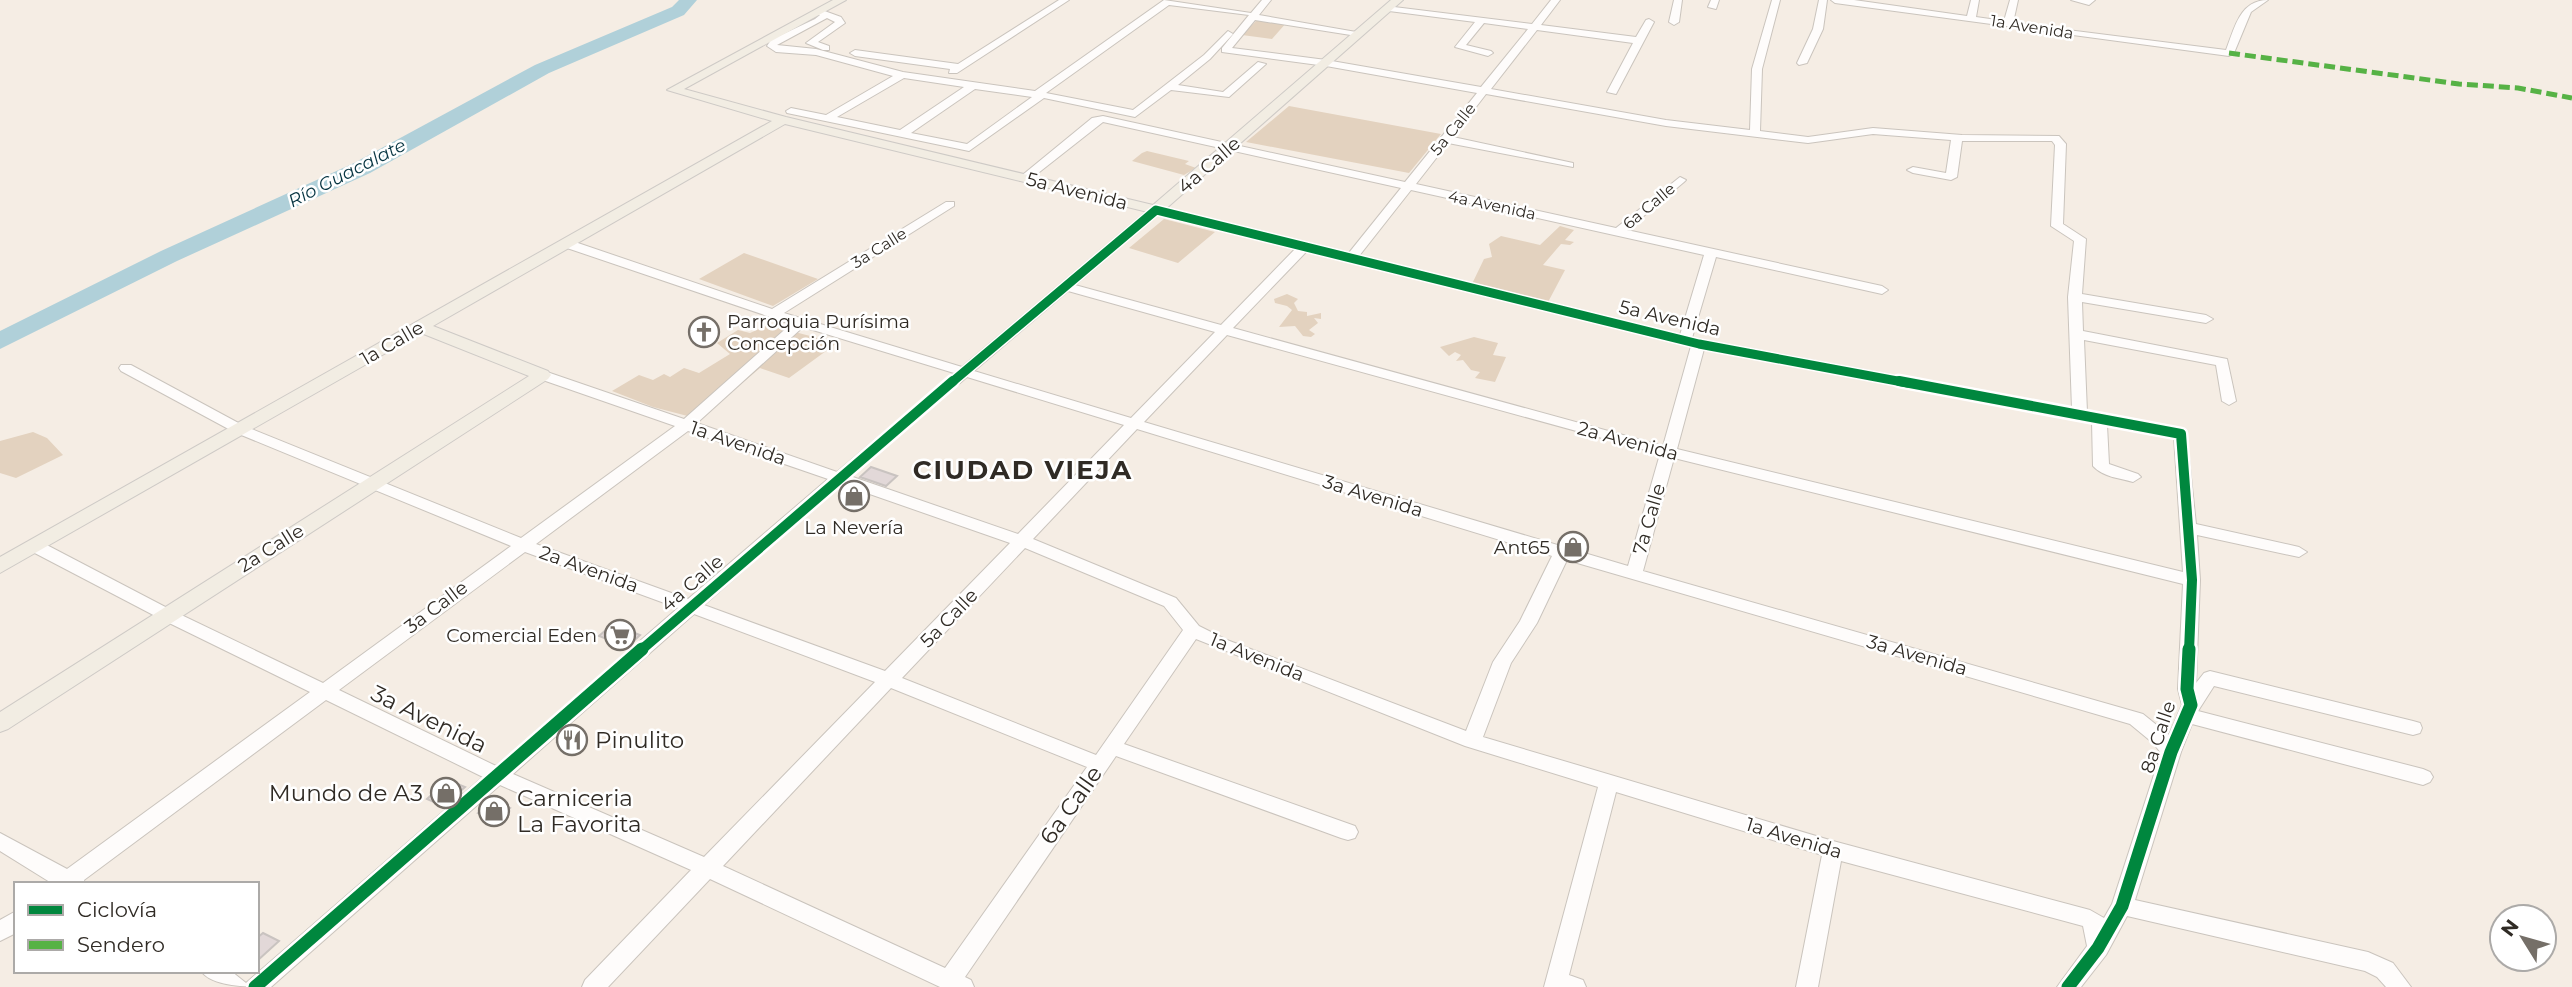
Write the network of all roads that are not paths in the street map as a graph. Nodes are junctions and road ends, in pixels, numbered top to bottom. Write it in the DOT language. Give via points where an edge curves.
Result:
graph roads {
  1 [pos="841,0"];
  2 [pos="1065,0"];
  3 [pos="1257,0"];
  4 [pos="1267,0"];
  5 [pos="1556,0"];
  6 [pos="1678,0"];
  7 [pos="1776,0"];
  8 [pos="1823,0"];
  9 [pos="1835,0"];
  10 [pos="1975,0"];
  11 [pos="2014,0"];
  12 [pos="2075,0"];
  13 [pos="2091,0"];
  14 [pos="2264,0"];
  15 [pos="1168,1"];
  16 [pos="1394,4"];
  17 [pos="823,13"];
  18 [pos="1251,15"];
  19 [pos="1970,18"];
  20 [pos="1481,21"];
  21 [pos="1648,22"];
  22 [pos="1674,22"];
  23 [pos="2008,24"];
  24 [pos="1533,28"];
  25 [pos="1357,33"];
  26 [pos="1641,41"];
  27 [pos="1488,53"];
  28 [pos="1209,55"];
  29 [pos="911,62"];
  30 [pos="1326,63"];
  31 [pos="1802,63"];
  32 [pos="1261,64"];
  33 [pos="960,67"];
  34 [pos="1292,69"];
  35 [pos="898,74"];
  36 [pos="942,78"];
  37 [pos="975,84"];
  38 [pos="1170,87"];
  39 [pos="1484,91"];
  40 [pos="1612,92"];
  41 [pos="1039,95"];
  42 [pos="787,115"];
  43 [pos="829,118"];
  44 [pos="902,134"];
  45 [pos="1755,134"];
  46 [pos="1957,138"];
  47 [pos="1446,139"];
  48 [pos="1230,146"];
  49 [pos="1569,165"];
  50 [pos="1913,170"];
  51 [pos="1024,179"];
  52 [pos="1680,180"];
  53 [pos="1405,186"];
  54 [pos="950,204"];
  55 [pos="1156,210"];
  56 [pos="1617,233"];
  57 [pos="568,244"];
  58 [pos="1303,248"];
  59 [pos="1710,253"];
  60 [pos="1350,259"];
  61 [pos="1067,287"];
  62 [pos="1882,290"];
  63 [pos="2075,298"];
  64 [pos="773,314"];
  65 [pos="2206,319"];
  66 [pos="801,322"];
  67 [pos="420,327"];
  68 [pos="1225,329"];
  69 [pos="2076,334"];
  70 [pos="1692,342"];
  71 [pos="127,368"];
  72 [pos="965,370"];
  73 [pos="542,375"];
  74 [pos="2229,401"];
  75 [pos="2080,415"];
  76 [pos="2099,418"];
  77 [pos="1135,424"];
  78 [pos="686,425"];
  79 [pos="239,429"];
  80 [pos="2181,434"];
  81 [pos="1668,452"];
  82 [pos="840,477"];
  83 [pos="2133,477"];
  84 [pos="372,484"];
  85 [pos="2188,528"];
  86 [pos="1022,541"];
  87 [pos="521,544"];
  88 [pos="35,546"];
  89 [pos="2299,552"];
  90 [pos="1562,553"];
  91 [pos="0,566"];
  92 [pos="1634,573"];
  93 [pos="2192,580"];
  94 [pos="692,606"];
  95 [pos="167,615"];
  96 [pos="1193,630"];
  97 [pos="889,680"];
  98 [pos="323,691"];
  99 [pos="2189,710"];
  100 [pos="0,723"];
  101 [pos="2413,728"];
  102 [pos="1472,741"];
  103 [pos="1111,747"];
  104 [pos="2171,752"];
  105 [pos="1099,764"];
  106 [pos="499,776"];
  107 [pos="2423,777"];
  108 [pos="1609,781"];
  109 [pos="1348,832"];
  110 [pos="0,841"];
  111 [pos="1833,850"];
  112 [pos="705,867"];
  113 [pos="69,882"];
  114 [pos="2122,906"];
  115 [pos="2098,948"];
  116 [pos="215,973"];
  117 [pos="941,982"];
  118 [pos="1562,985"];
  119 [pos="236,987"];
  120 [pos="254,987"];
  121 [pos="593,987"];
  122 [pos="1807,987"];
  123 [pos="2068,987"];
  124 [pos="2400,987"];
  1 -- 17 [label="main road"];
  2 -- 33 [label="street"];
  3 -- 18 [label="street"];
  4 -- 18 [label="street"];
  5 -- 24 [label="street, 5a Calle"];
  6 -- 22 [label="street"];
  7 -- 45 [label="street" via="1757,69"];
  8 -- 31 [label="street" via="1818,29"];
  9 -- 19 [label="street, 1a Avenida"];
  10 -- 19 [label="street"];
  11 -- 23 [label="street"];
  12 -- 13 [label="street"];
  14 -- 23 [label="street, 1a Avenida" via="2247,10 2229,53"];
  15 -- 18 [label="street"];
  15 -- 41 [label="street"];
  16 -- 20 [label="street"];
  16 -- 25 [label="main road, 4a Calle"];
  17 -- 29 [label="street" via="840,23 811,43 814,46"];
  17 -- 35 [label="street" via="818,21 772,46 816,52"];
  17 -- 42 [label="main road, 5a Avenida" via="673,90"];
  18 -- 25 [label="street"];
  18 -- 28 [label="street"];
  18 -- 30 [label="street" via="1225,50"];
  19 -- 23 [label="street, 1a Avenida"];
  20 -- 24 [label="street"];
  20 -- 27 [label="street" via="1460,47"];
  21 -- 26 [label="street"];
  24 -- 26 [label="street"];
  24 -- 39 [label="street, 5a Calle"];
  25 -- 30 [label="main road, 4a Calle"];
  26 -- 40 [label="street"];
  28 -- 32 [label="street"];
  28 -- 38 [label="street"];
  29 -- 33 [label="street"];
  29 -- 35 [label="street"];
  30 -- 39 [label="street"];
  30 -- 48 [label="main road, 4a Calle"];
  32 -- 34 [label="street"];
  32 -- 38 [label="street" via="1225,95"];
  33 -- 36 [label="street"];
  35 -- 36 [label="street"];
  35 -- 43 [label="street"];
  36 -- 37 [label="street"];
  37 -- 41 [label="street"];
  37 -- 44 [label="street"];
  38 -- 41 [label="street" via="1135,114"];
  39 -- 45 [label="street"];
  39 -- 47 [label="street, 5a Calle"];
  41 -- 44 [label="street" via="970,148"];
  42 -- 43 [label="street"];
  42 -- 51 [label="main road, 5a Avenida"];
  42 -- 57 [label="main road, 1a Calle"];
  43 -- 44 [label="street"];
  45 -- 46 [label="street" via="1808,140 1873,131"];
  46 -- 50 [label="street" via="1951,177"];
  46 -- 63 [label="street" via="2058,140 2057,226 2080,239"];
  47 -- 49 [label="street"];
  47 -- 53 [label="street, 5a Calle"];
  48 -- 51 [label="street, 4a Avenida" via="1103,118"];
  48 -- 53 [label="street, 4a Avenida"];
  48 -- 55 [label="main road, 4a Calle"];
  51 -- 55 [label="main road, 5a Avenida"];
  52 -- 56 [label="street, 6a Calle"];
  53 -- 56 [label="street, 4a Avenida"];
  53 -- 60 [label="street, 5a Calle"];
  54 -- 64 [label="street, 3a Calle"];
  55 -- 58 [label="street, 5a Avenida"];
  55 -- 61 [label="street, 4a Calle"];
  56 -- 59 [label="street, 4a Avenida"];
  57 -- 64 [label="street, 3a Avenida"];
  57 -- 67 [label="main road, 1a Calle"];
  58 -- 60 [label="street, 5a Avenida"];
  58 -- 68 [label="street, 5a Calle"];
  59 -- 62 [label="street, 4a Avenida"];
  59 -- 70 [label="street, 7a Calle"];
  60 -- 70 [label="street, 5a Avenida"];
  61 -- 68 [label="street, 2a Avenida"];
  61 -- 72 [label="street, 4a Calle"];
  63 -- 65 [label="street"];
  63 -- 69 [label="street"];
  64 -- 66 [label="street, 3a Avenida"];
  66 -- 72 [label="street, 3a Avenida"];
  66 -- 78 [label="street, 3a Calle"];
  67 -- 73 [label="main road, 1a Avenida"];
  67 -- 79 [label="main road, 1a Calle"];
  68 -- 77 [label="street, 5a Calle"];
  68 -- 81 [label="street, 2a Avenida"];
  69 -- 74 [label="street" via="2222,362"];
  69 -- 75 [label="street"];
  70 -- 75 [label="street, 5a Avenida"];
  70 -- 81 [label="street, 7a Calle"];
  71 -- 79 [label="street, 2a Avenida"];
  72 -- 77 [label="street, 3a Avenida"];
  72 -- 82 [label="street, 4a Calle"];
  73 -- 78 [label="street, 1a Avenida"];
  73 -- 84 [label="main road, 2a Calle"];
  75 -- 76 [label="street, 5a Avenida"];
  76 -- 80 [label="street, 5a Avenida"];
  76 -- 83 [label="street" via="2101,466"];
  77 -- 86 [label="street, 5a Calle"];
  77 -- 90 [label="street, 3a Avenida"];
  78 -- 82 [label="street, 1a Avenida"];
  78 -- 87 [label="street, 3a Calle"];
  79 -- 84 [label="street, 2a Avenida"];
  79 -- 88 [label="main road, 1a Calle"];
  80 -- 85 [label="street, 8a Calle"];
  81 -- 92 [label="street, 7a Calle"];
  81 -- 93 [label="street, 2a Avenida"];
  82 -- 86 [label="street, 1a Avenida"];
  82 -- 94 [label="street, 4a Calle"];
  84 -- 87 [label="street, 2a Avenida"];
  84 -- 95 [label="main road, 2a Calle"];
  85 -- 89 [label="street"];
  85 -- 93 [label="street, 8a Calle"];
  86 -- 96 [label="street, 1a Avenida" via="1170,602"];
  86 -- 97 [label="street, 5a Calle"];
  87 -- 94 [label="street, 2a Avenida"];
  87 -- 98 [label="street, 3a Calle"];
  88 -- 91 [label="main road, 1a Calle"];
  88 -- 95 [label="street, 3a Avenida"];
  90 -- 92 [label="street, 3a Avenida"];
  90 -- 102 [label="street" via="1528,623 1502,662"];
  92 -- 104 [label="street, 3a Avenida" via="2136,719"];
  93 -- 99 [label="street, 8a Calle"];
  94 -- 97 [label="street, 2a Avenida"];
  94 -- 106 [label="street, 4a Calle"];
  95 -- 98 [label="street, 3a Avenida"];
  95 -- 100 [label="main road, 2a Calle"];
  96 -- 102 [label="street, 1a Avenida"];
  96 -- 103 [label="street, 6a Calle"];
  97 -- 105 [label="street, 2a Avenida"];
  97 -- 112 [label="street, 5a Calle"];
  98 -- 106 [label="street, 3a Avenida"];
  98 -- 113 [label="street, 3a Calle"];
  99 -- 101 [label="street" via="2210,678"];
  99 -- 104 [label="street, 8a Calle"];
  99 -- 107 [label="street"];
  102 -- 108 [label="street, 1a Avenida"];
  103 -- 105 [label="street, 6a Calle"];
  103 -- 109 [label="street"];
  104 -- 114 [label="street, 8a Calle"];
  105 -- 117 [label="street, 6a Calle"];
  106 -- 112 [label="street, 3a Avenida"];
  106 -- 120 [label="street, 4a Calle"];
  108 -- 111 [label="street, 1a Avenida"];
  108 -- 118 [label="street"];
  110 -- 113 [label="street"];
  111 -- 115 [label="street, 1a Avenida" via="2090,919 2096,925"];
  111 -- 122 [label="street"];
  112 -- 117 [label="street, 3a Avenida"];
  112 -- 121 [label="street, 5a Calle"];
  114 -- 115 [label="street, 8a Calle"];
  114 -- 124 [label="street" via="2368,962 2385,970"];
  115 -- 123 [label="street, 8a Calle"];
  116 -- 119 [label="street"];
}
